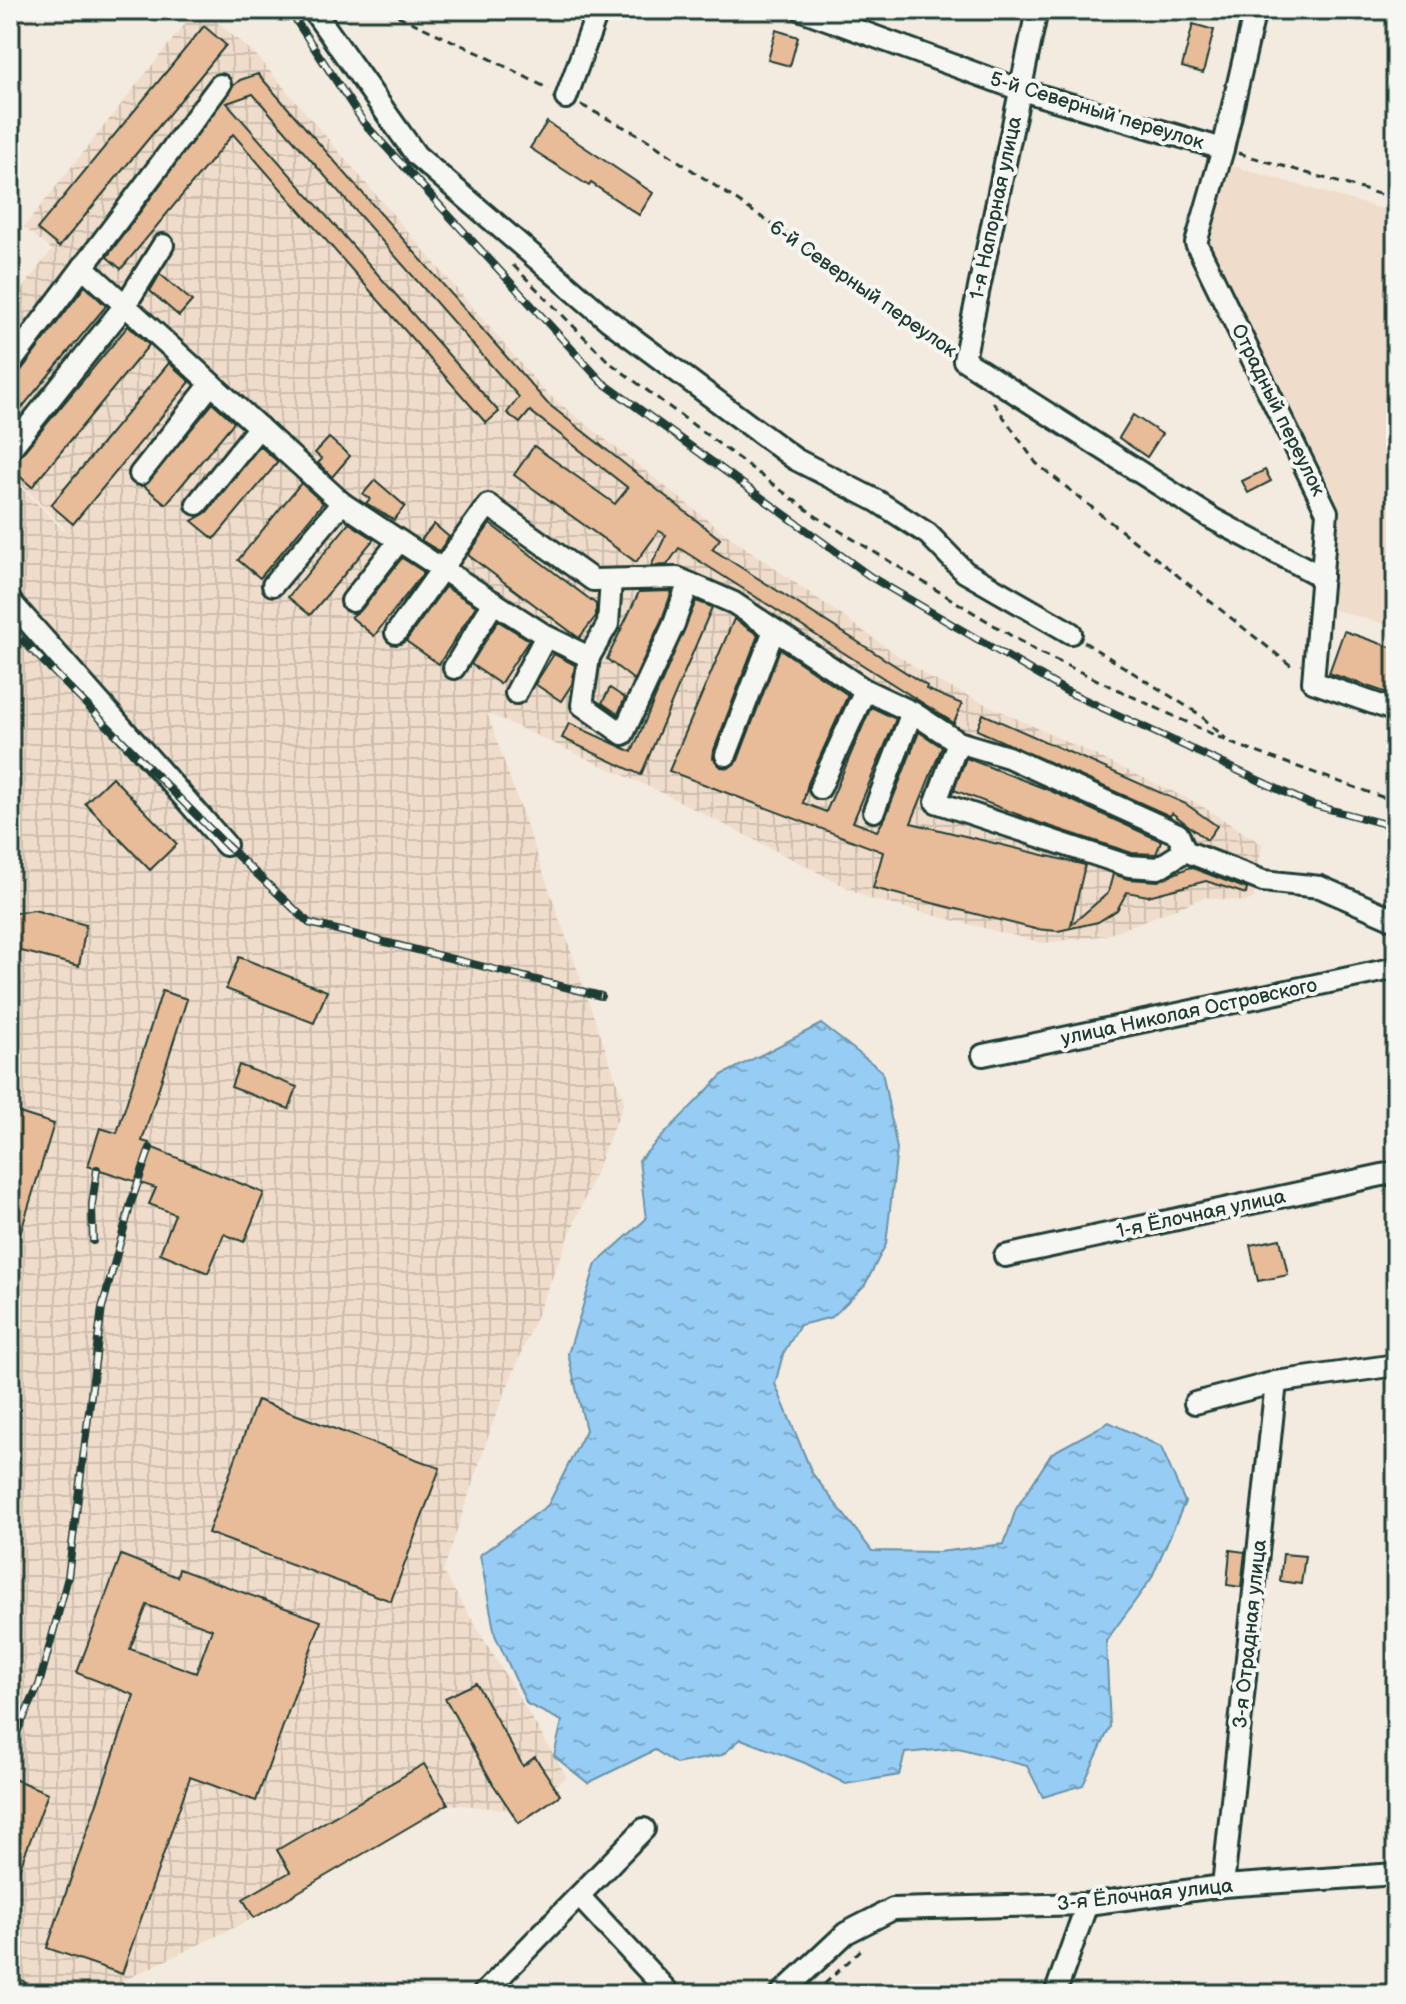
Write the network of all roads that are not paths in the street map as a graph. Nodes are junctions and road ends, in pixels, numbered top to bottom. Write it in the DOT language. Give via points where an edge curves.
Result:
graph roads {
  1 [pos="313,10"];
  2 [pos="598,10"];
  3 [pos="802,10"];
  4 [pos="1037,10"];
  5 [pos="1255,10"];
  6 [pos="220,85"];
  7 [pos="1021,90"];
  8 [pos="566,98"];
  9 [pos="1223,149"];
  10 [pos="163,245"];
  11 [pos="83,267"];
  12 [pos="126,304"];
  13 [pos="10,364"];
  14 [pos="211,384"];
  15 [pos="259,427"];
  16 [pos="11,448"];
  17 [pos="140,474"];
  18 [pos="342,503"];
  19 [pos="197,504"];
  20 [pos="399,541"];
  21 [pos="442,569"];
  22 [pos="1322,577"];
  23 [pos="611,580"];
  24 [pos="688,584"];
  25 [pos="273,585"];
  26 [pos="10,601"];
  27 [pos="352,601"];
  28 [pos="494,602"];
  29 [pos="774,630"];
  30 [pos="396,633"];
  31 [pos="1071,633"];
  32 [pos="546,636"];
  33 [pos="589,657"];
  34 [pos="454,668"];
  35 [pos="865,690"];
  36 [pos="516,693"];
  37 [pos="1396,711"];
  38 [pos="912,712"];
  39 [pos="958,742"];
  40 [pos="726,755"];
  41 [pos="820,788"];
  42 [pos="874,811"];
  43 [pos="226,845"];
  44 [pos="1185,851"];
  45 [pos="1396,920"];
  46 [pos="1396,968"];
  47 [pos="983,1055"];
  48 [pos="1396,1172"];
  49 [pos="1005,1256"];
  50 [pos="1396,1365"];
  51 [pos="1276,1382"];
  52 [pos="1195,1403"];
  53 [pos="644,1829"];
  54 [pos="1396,1874"];
  55 [pos="1223,1886"];
  56 [pos="579,1896"];
  57 [pos="1087,1904"];
  58 [pos="483,1994"];
  59 [pos="670,1994"];
  60 [pos="781,1994"];
  61 [pos="1055,1994"];
  1 -- 31 [label="street" via="416,155 608,320 795,459 877,501 928,534 965,572"];
  2 -- 8 [label="street"];
  3 -- 7 [label="street, 5-й Северный переулок"];
  4 -- 7 [label="street, 1-я Напорная улица"];
  5 -- 9 [label="street, Отрадный переулок"];
  6 -- 11 [label="street"];
  7 -- 9 [label="street, 5-й Северный переулок"];
  7 -- 22 [label="street, 1-я Напорная улица" via="964,360 1213,519"];
  9 -- 22 [label="street, Отрадный переулок" via="1196,243 1327,512"];
  10 -- 12 [label="street"];
  11 -- 12 [label="street"];
  11 -- 13 [label="street"];
  12 -- 14 [label="street"];
  12 -- 16 [label="street"];
  14 -- 15 [label="street"];
  14 -- 17 [label="street"];
  15 -- 18 [label="street"];
  15 -- 19 [label="street"];
  18 -- 20 [label="street"];
  18 -- 25 [label="street"];
  20 -- 21 [label="street"];
  20 -- 27 [label="street"];
  21 -- 23 [label="street" via="488,505 593,580"];
  21 -- 28 [label="street"];
  21 -- 30 [label="street"];
  22 -- 37 [label="street, Отрадный переулок" via="1313,682"];
  23 -- 24 [label="street" via="677,578"];
  23 -- 33 [label="street" via="608,624"];
  24 -- 29 [label="street" via="734,603"];
  24 -- 33 [label="street" via="623,734 582,705"];
  26 -- 43 [label="street"];
  28 -- 32 [label="street"];
  28 -- 34 [label="street"];
  29 -- 35 [label="street"];
  29 -- 40 [label="street"];
  32 -- 33 [label="street"];
  32 -- 36 [label="street"];
  35 -- 38 [label="street"];
  35 -- 41 [label="street"];
  38 -- 39 [label="street"];
  38 -- 42 [label="street"];
  39 -- 44 [label="street" via="1008,757 1178,834"];
  39 -- 44 [label="street" via="936,802 1129,866 1158,868"];
  44 -- 45 [label="street" via="1263,881 1320,887"];
  46 -- 47 [label="street, улица Николая Островского"];
  48 -- 49 [label="street, 1-я Ёлочная улица"];
  50 -- 51 [label="street"];
  51 -- 52 [label="street"];
  51 -- 55 [label="street, 3-я Отрадная улица"];
  53 -- 56 [label="street"];
  54 -- 55 [label="street, 3-я Ёлочная улица"];
  55 -- 57 [label="street, 3-я Ёлочная улица"];
  56 -- 58 [label="street"];
  56 -- 59 [label="street"];
  57 -- 60 [label="street, 3-я Ёлочная улица" via="893,1909 846,1933"];
  57 -- 61 [label="street"];
}
